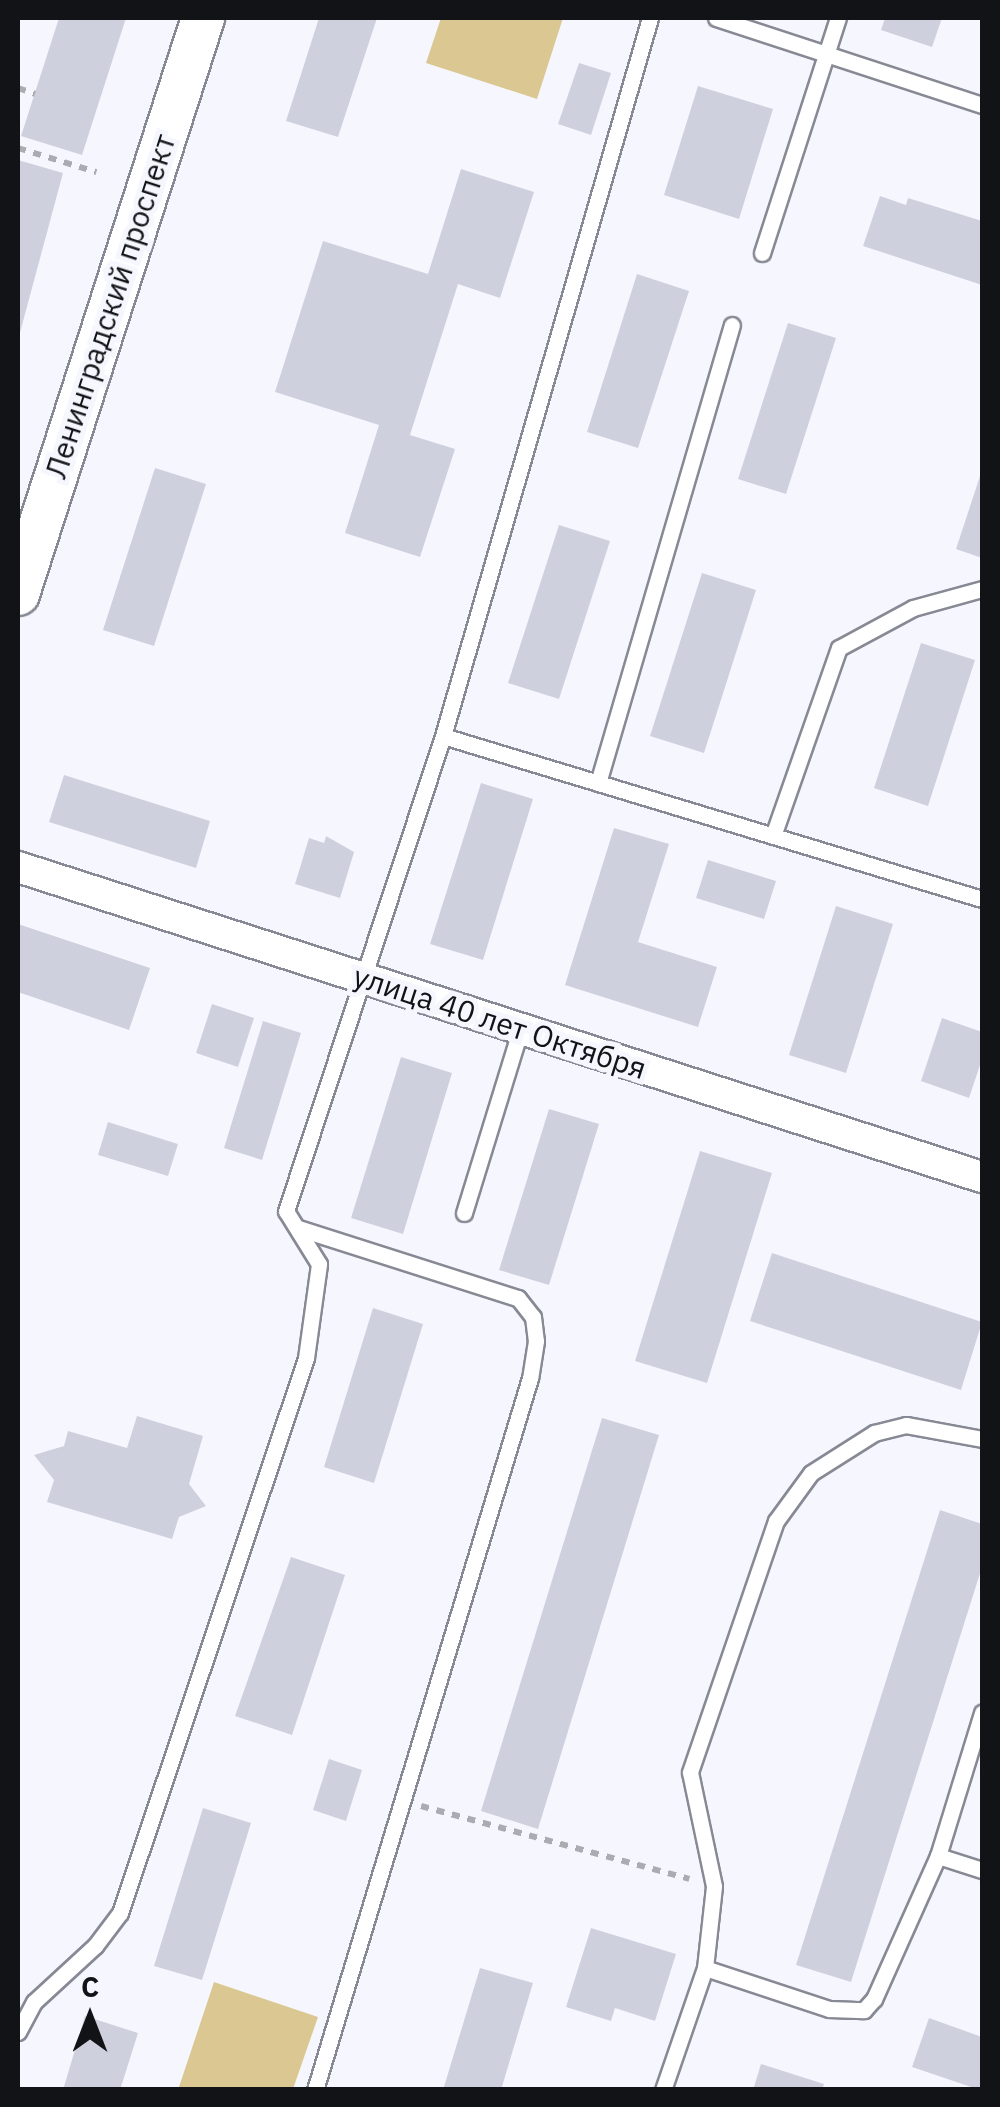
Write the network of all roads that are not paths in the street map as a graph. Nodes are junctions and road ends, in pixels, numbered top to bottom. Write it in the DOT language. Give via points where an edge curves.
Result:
graph roads {
  1 [pos="203,18"];
  2 [pos="650,18"];
  3 [pos="716,18"];
  4 [pos="838,18"];
  5 [pos="827,54"];
  6 [pos="982,105"];
  7 [pos="762,253"];
  8 [pos="732,325"];
  9 [pos="982,589"];
  10 [pos="18,594"];
  11 [pos="443,736"];
  12 [pos="598,783"];
  13 [pos="773,836"];
  14 [pos="18,866"];
  15 [pos="982,899"];
  16 [pos="363,978"];
  17 [pos="521,1028"];
  18 [pos="982,1177"];
  19 [pos="464,1212"];
  20 [pos="298,1228"];
  21 [pos="982,1439"];
  22 [pos="982,1713"];
  23 [pos="938,1856"];
  24 [pos="982,1870"];
  25 [pos="705,1968"];
  26 [pos="18,2032"];
  27 [pos="314,2090"];
  28 [pos="663,2090"];
  1 -- 10 [label="main road, Ленинградский проспект"];
  2 -- 11 [label="lane"];
  3 -- 5 [label="lane"];
  4 -- 5 [label="lane"];
  5 -- 6 [label="lane"];
  5 -- 7 [label="lane"];
  8 -- 12 [label="lane"];
  9 -- 13 [label="lane" via="913,608 839,648"];
  11 -- 12 [label="lane"];
  11 -- 16 [label="lane"];
  12 -- 13 [label="lane"];
  13 -- 15 [label="lane"];
  14 -- 16 [label="street, улица 40 лет Октября"];
  16 -- 17 [label="street, улица 40 лет Октября"];
  16 -- 20 [label="lane" via="286,1212"];
  17 -- 18 [label="street, улица 40 лет Октября"];
  17 -- 19 [label="lane"];
  20 -- 26 [label="lane" via="319,1264 315,1325 138,1870 96,1946 57,1976"];
  20 -- 27 [label="lane" via="518,1298 532,1317 530,1378"];
  21 -- 25 [label="lane" via="906,1425 874,1433 840,1451 794,1490 776,1521 690,1772 714,1886"];
  22 -- 23 [label="lane"];
  23 -- 24 [label="lane"];
  23 -- 25 [label="lane" via="864,2010 829,2009"];
  25 -- 28 [label="lane"];
}
